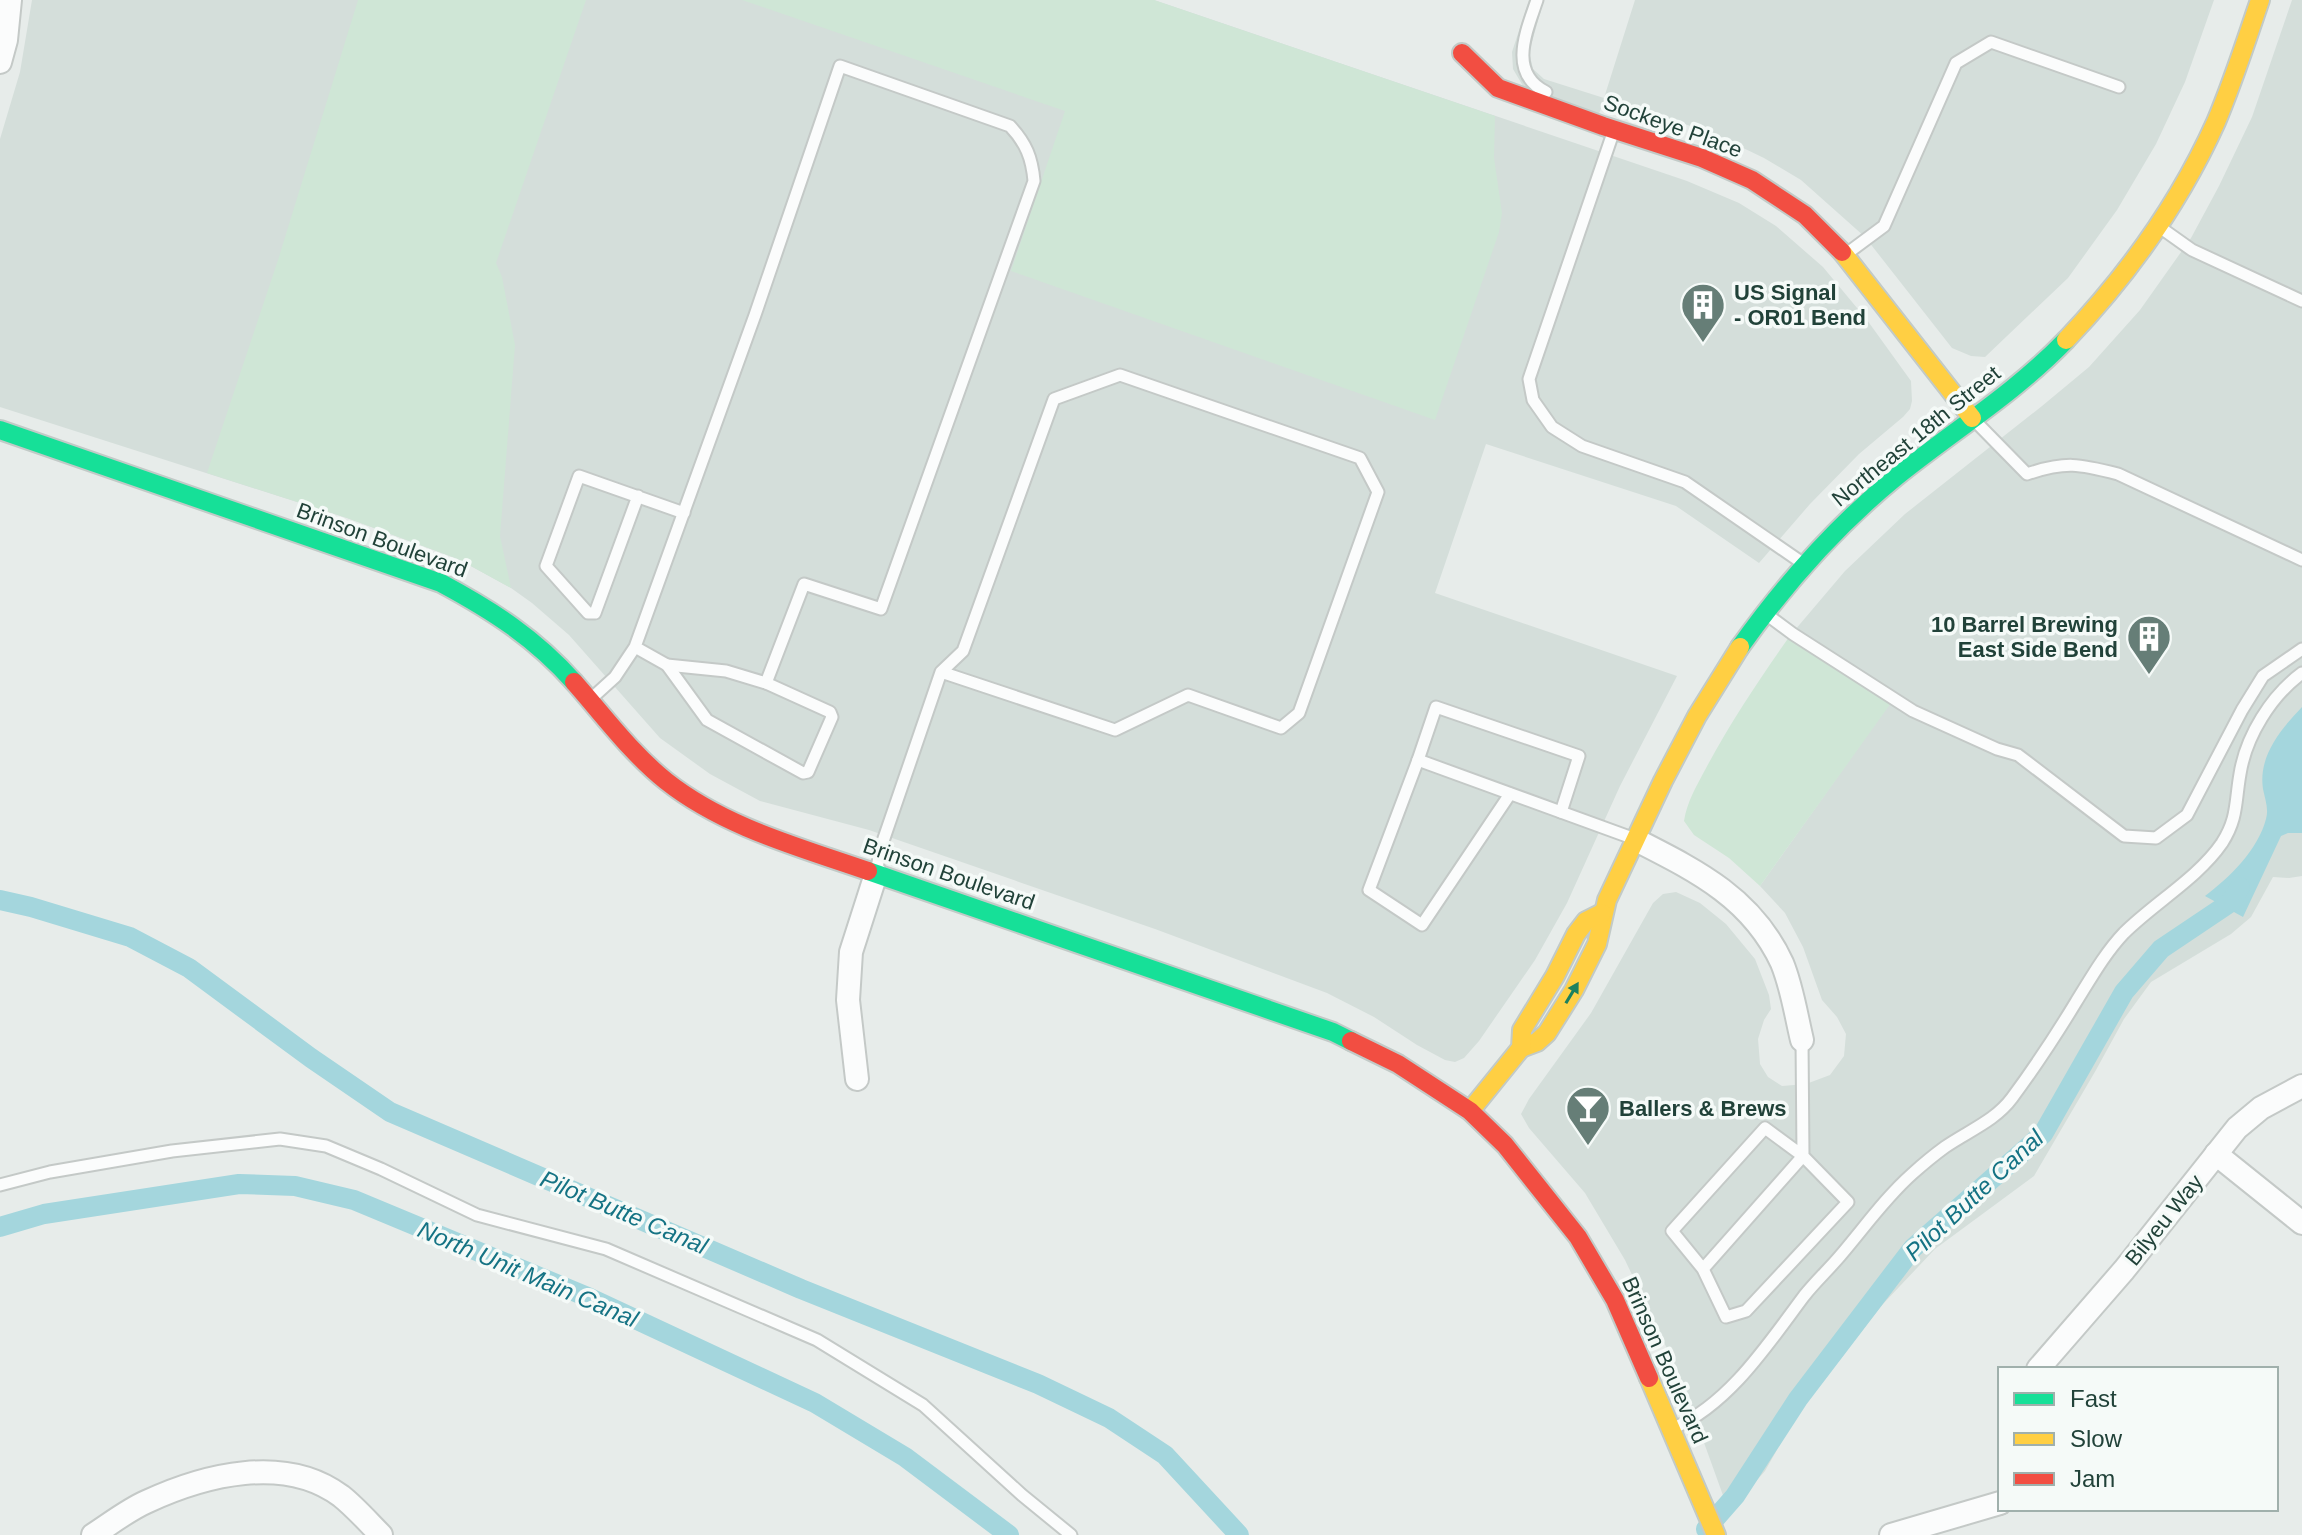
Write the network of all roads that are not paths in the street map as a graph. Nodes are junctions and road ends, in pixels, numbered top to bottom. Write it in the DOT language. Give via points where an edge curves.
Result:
graph roads {
  1 [pos="10,0"];
  2 [pos="1537,0"];
  3 [pos="2260,0"];
  4 [pos="1462,53"];
  5 [pos="0,62"];
  6 [pos="2119,87"];
  7 [pos="1608,128"];
  8 [pos="2158,225"];
  9 [pos="1845,255"];
  10 [pos="2302,301"];
  11 [pos="1972,418"];
  12 [pos="0,430"];
  13 [pos="638,496"];
  14 [pos="684,513"];
  15 [pos="2302,560"];
  16 [pos="1805,565"];
  17 [pos="1766,614"];
  18 [pos="635,647"];
  19 [pos="2302,649"];
  20 [pos="667,665"];
  21 [pos="941,672"];
  22 [pos="2302,673"];
  23 [pos="766,683"];
  24 [pos="589,700"];
  25 [pos="1418,760"];
  26 [pos="1510,794"];
  27 [pos="1561,812"];
  28 [pos="1636,840"];
  29 [pos="876,874"];
  30 [pos="1802,1040"];
  31 [pos="857,1079"];
  32 [pos="2302,1086"];
  33 [pos="1470,1111"];
  34 [pos="2216,1154"];
  35 [pos="1803,1156"];
  36 [pos="0,1185"];
  37 [pos="2302,1223"];
  38 [pos="1703,1269"];
  39 [pos="2040,1367"];
  40 [pos="1670,1430"];
  41 [pos="1998,1504"];
  42 [pos="93,1535"];
  43 [pos="381,1535"];
  44 [pos="1071,1535"];
  45 [pos="1716,1535"];
  46 [pos="1891,1535"];
  1 -- 5 [label="street"];
  2 -- 7 [label="lane" via="1523,41 1522,63 1532,82 1592,112"];
  3 -- 8 [label="street, Northeast 18th Street" via="2208,139"];
  4 -- 7 [label="street, Sockeye Place" via="1498,88"];
  6 -- 9 [label="lane" via="1991,42 1956,63 1884,226"];
  7 -- 9 [label="street, Sockeye Place" via="1752,180 1805,215"];
  7 -- 16 [label="lane" via="1529,379 1533,400 1552,427 1582,446 1685,482"];
  8 -- 10 [label="lane" via="2192,250"];
  8 -- 11 [label="street, Northeast 18th Street" via="2082,322 2027,376"];
  9 -- 11 [label="street, Sockeye Place"];
  11 -- 15 [label="lane" via="2027,474 2055,465 2118,474"];
  11 -- 16 [label="street, Northeast 18th Street" via="1876,493"];
  12 -- 24 [label="street, Brinson Boulevard" via="441,583 492,610 544,650"];
  13 -- 13 [label="lane" via="579,476 546,566 588,613 595,613"];
  13 -- 14 [label="lane"];
  14 -- 18 [label="lane"];
  14 -- 23 [label="lane" via="840,66 1010,126 1031,157 1034,181 881,609 804,584"];
  16 -- 17 [label="street, Northeast 18th Street"];
  17 -- 19 [label="lane" via="1913,711 2018,755 2124,836 2156,838 2187,815 2263,676"];
  17 -- 28 [label="street, Northeast 18th Street" via="1696,717"];
  18 -- 20 [label="lane"];
  18 -- 24 [label="lane" via="615,677"];
  20 -- 23 [label="lane" via="726,671"];
  20 -- 23 [label="lane" via="707,720 808,772 830,712"];
  21 -- 21 [label="lane" via="963,651 1054,399 1120,375 1360,458 1378,492 1299,713 1281,728 1188,695 1115,730"];
  21 -- 29 [label="lane"];
  22 -- 40 [label="lane" via="2261,719 2248,745 2233,824 2220,846 2104,957 1998,1115 1911,1175 1717,1402"];
  24 -- 29 [label="street, Brinson Boulevard" via="667,782 707,807 769,837"];
  25 -- 26 [label="lane"];
  25 -- 26 [label="lane" via="1369,890 1422,925"];
  25 -- 27 [label="lane" via="1436,707 1579,756"];
  26 -- 27 [label="lane"];
  27 -- 28 [label="lane"];
  28 -- 30 [label="street" via="1698,871 1747,911 1783,966"];
  28 -- 33 [label="street, Northeast 18th Street" via="1602,913 1597,947 1579,982 1546,1034 1521,1048"];
  29 -- 31 [label="street" via="851,952 848,1000"];
  29 -- 33 [label="street, Brinson Boulevard" via="1333,1032 1398,1064"];
  30 -- 35 [label="lane"];
  32 -- 34 [label="street, Bilyeu Way" via="2261,1108"];
  33 -- 40 [label="street, Brinson Boulevard" via="1505,1145 1578,1237 1615,1300"];
  34 -- 37 [label="street"];
  34 -- 39 [label="street, Bilyeu Way"];
  35 -- 38 [label="lane"];
  35 -- 38 [label="lane" via="1765,1128 1672,1231"];
  35 -- 38 [label="lane" via="1848,1202 1746,1311 1726,1317"];
  36 -- 44 [label="lane" via="172,1151 280,1139 326,1146 477,1215 606,1249 817,1340 923,1405"];
  40 -- 45 [label="street, Brinson Boulevard"];
  41 -- 46 [label="street"];
  42 -- 43 [label="street" via="144,1503 207,1480 251,1472 300,1476 340,1495"];
}
